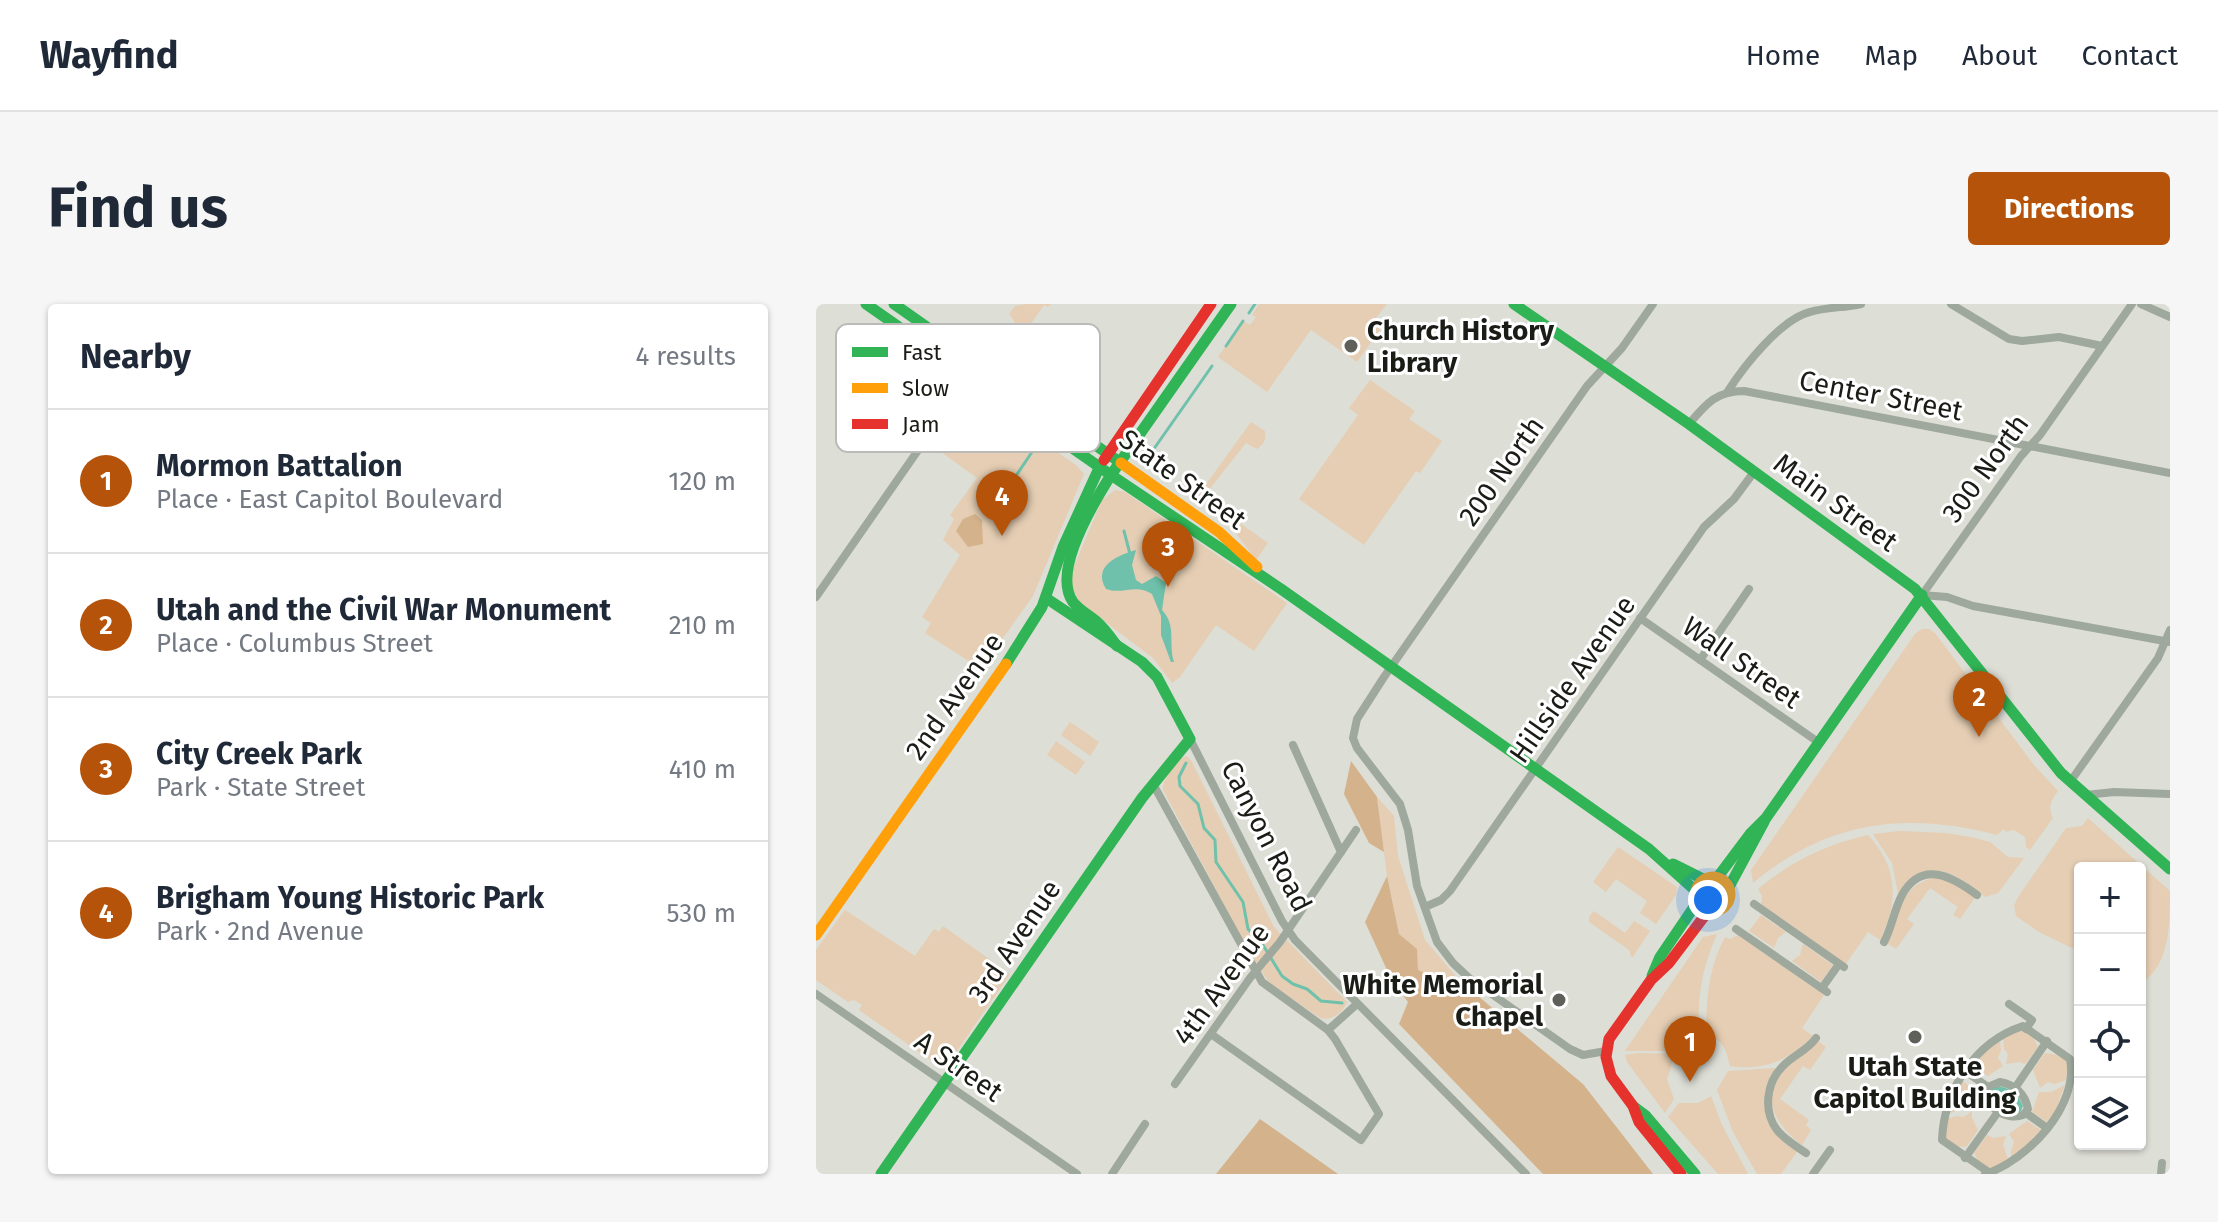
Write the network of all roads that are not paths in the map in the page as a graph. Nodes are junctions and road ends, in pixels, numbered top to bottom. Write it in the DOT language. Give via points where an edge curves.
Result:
graph roads {
  1 [pos="866,304"];
  2 [pos="894,304"];
  3 [pos="1211,304"];
  4 [pos="1231,304"];
  5 [pos="1514,304"];
  6 [pos="1653,304"];
  7 [pos="1861,304"];
  8 [pos="1951,304"];
  9 [pos="2132,304"];
  10 [pos="2141,304"];
  11 [pos="2170,317"];
  12 [pos="894,324"];
  13 [pos="923,324"];
  14 [pos="2102,346"];
  15 [pos="1605,366"];
  16 [pos="1728,391"];
  17 [pos="1689,424"];
  18 [pos="2030,446"];
  19 [pos="1100,448"];
  20 [pos="917,452"];
  21 [pos="1079,452"];
  22 [pos="1108,454"];
  23 [pos="1121,463"];
  24 [pos="1100,466"];
  25 [pos="1754,472"];
  26 [pos="2170,473"];
  27 [pos="1111,475"];
  28 [pos="1281,589"];
  29 [pos="1749,589"];
  30 [pos="1922,595"];
  31 [pos="816,597"];
  32 [pos="1046,598"];
  33 [pos="1640,618"];
  34 [pos="2170,630"];
  35 [pos="2168,642"];
  36 [pos="1117,646"];
  37 [pos="1700,660"];
  38 [pos="1391,667"];
  39 [pos="1190,739"];
  40 [pos="1818,742"];
  41 [pos="1293,745"];
  42 [pos="1535,769"];
  43 [pos="2070,782"];
  44 [pos="1153,784"];
  45 [pos="2170,794"];
  46 [pos="2085,795"];
  47 [pos="1766,818"];
  48 [pos="1356,830"];
  49 [pos="1341,852"];
  50 [pos="1658,856"];
  51 [pos="2170,869"];
  52 [pos="1711,879"];
  53 [pos="1729,887"];
  54 [pos="1977,895"];
  55 [pos="1697,896"];
  56 [pos="1754,904"];
  57 [pos="1425,907"];
  58 [pos="1709,910"];
  59 [pos="1736,929"];
  60 [pos="1288,930"];
  61 [pos="816,935"];
  62 [pos="1884,942"];
  63 [pos="1255,972"];
  64 [pos="1651,980"];
  65 [pos="816,994"];
  66 [pos="1357,1004"];
  67 [pos="2009,1004"];
  68 [pos="2026,1029"];
  69 [pos="1328,1030"];
  70 [pos="1211,1034"];
  71 [pos="1816,1038"];
  72 [pos="2047,1042"];
  73 [pos="1606,1051"];
  74 [pos="1961,1069"];
  75 [pos="945,1083"];
  76 [pos="1175,1084"];
  77 [pos="1988,1087"];
  78 [pos="2015,1088"];
  79 [pos="1633,1106"];
  80 [pos="1998,1112"];
  81 [pos="2026,1113"];
  82 [pos="1145,1124"];
  83 [pos="2047,1128"];
  84 [pos="1830,1150"];
  85 [pos="1806,1153"];
  86 [pos="1965,1157"];
  87 [pos="2162,1163"];
  88 [pos="881,1174"];
  89 [pos="1077,1174"];
  90 [pos="1112,1174"];
  91 [pos="1526,1174"];
  92 [pos="1681,1174"];
  93 [pos="1695,1174"];
  94 [pos="1813,1174"];
  95 [pos="1985,1174"];
  96 [pos="2161,1174"];
  1 -- 12 [label="main road, State Street"];
  2 -- 13 [label="main road, State Street"];
  3 -- 22 [label="main road, 2nd Avenue"];
  4 -- 23 [label="main road"];
  5 -- 15 [label="main road, Main Street"];
  6 -- 15 [label="street, 200 North"];
  7 -- 16 [label="street" via="1794,318"];
  8 -- 14 [label="street" via="2012,340 2059,337"];
  9 -- 14 [label="street, 300 North"];
  10 -- 11 [label="street"];
  14 -- 18 [label="street, 300 North"];
  15 -- 17 [label="main road, Main Street"];
  15 -- 38 [label="street, 200 North"];
  16 -- 17 [label="street" via="1713,398"];
  16 -- 18 [label="street, Center Street"];
  17 -- 25 [label="main road, Main Street"];
  18 -- 26 [label="street, Center Street"];
  18 -- 30 [label="street, 300 North"];
  19 -- 22 [label="main road, State Street"];
  20 -- 31 [label="street"];
  21 -- 24 [label="main road, State Street"];
  22 -- 23 [label="main road, State Street"];
  22 -- 24 [label="main road, 2nd Avenue"];
  23 -- 27 [label="main road"];
  23 -- 28 [label="main road, State Street" via="1219,532"];
  24 -- 27 [label="main road, State Street"];
  24 -- 32 [label="main road, 2nd Avenue"];
  25 -- 30 [label="main road, Main Street"];
  25 -- 33 [label="street, Hillside Avenue" via="1704,527"];
  27 -- 28 [label="main road, State Street"];
  27 -- 36 [label="main road, Canyon Road" via="1066,576 1071,600"];
  28 -- 38 [label="main road, State Street"];
  29 -- 37 [label="street"];
  30 -- 35 [label="street, Main Street"];
  30 -- 40 [label="main road, 300 North"];
  30 -- 43 [label="main road"];
  32 -- 36 [label="main road, Canyon Road"];
  32 -- 61 [label="main road, 2nd Avenue" via="1018,647"];
  33 -- 37 [label="street, Wall Street"];
  33 -- 42 [label="street, Hillside Avenue"];
  34 -- 35 [label="street"];
  35 -- 43 [label="street"];
  36 -- 39 [label="main road, Canyon Road" via="1157,677"];
  37 -- 40 [label="street, Wall Street"];
  38 -- 42 [label="main road, State Street"];
  38 -- 57 [label="street, 200 North" via="1357,719 1353,738 1400,804"];
  39 -- 44 [label="main road, 3rd Avenue"];
  39 -- 60 [label="street, Canyon Road"];
  40 -- 47 [label="main road, 300 North"];
  41 -- 49 [label="street"];
  42 -- 50 [label="main road, State Street"];
  42 -- 57 [label="street, Hillside Avenue" via="1450,891"];
  43 -- 46 [label="main road"];
  44 -- 63 [label="street"];
  44 -- 75 [label="main road, 3rd Avenue"];
  45 -- 46 [label="street"];
  46 -- 51 [label="main road"];
  47 -- 52 [label="main road, 300 North"];
  47 -- 53 [label="main road, 300 North"];
  48 -- 49 [label="street, 4th Avenue"];
  49 -- 60 [label="street, 4th Avenue"];
  50 -- 52 [label="main road, State Street"];
  50 -- 55 [label="main road, State Street"];
  52 -- 53 [label="main road"];
  52 -- 55 [label="main road"];
  53 -- 58 [label="main road" via="1727,904"];
  54 -- 62 [label="street" via="1944,875 1926,875 1907,887"];
  55 -- 58 [label="main road"];
  55 -- 64 [label="main road"];
  56 -- 59 [label="street" via="1841,965 1824,990"];
  57 -- 73 [label="street" via="1441,948 1469,978 1575,1052"];
  58 -- 64 [label="main road"];
  60 -- 63 [label="street, 4th Avenue"];
  60 -- 66 [label="street, Canyon Road"];
  63 -- 69 [label="street" via="1268,988"];
  63 -- 70 [label="street, 4th Avenue"];
  64 -- 73 [label="main road"];
  65 -- 75 [label="street, A Street"];
  66 -- 69 [label="street"];
  66 -- 91 [label="street, Canyon Road"];
  67 -- 68 [label="street" via="2032,1020"];
  68 -- 72 [label="street"];
  68 -- 74 [label="street" via="2014,1029 1992,1042"];
  69 -- 70 [label="street" via="1379,1114 1361,1140"];
  70 -- 76 [label="street, 4th Avenue"];
  71 -- 85 [label="street" via="1784,1065 1768,1094 1778,1132"];
  72 -- 78 [label="street"];
  72 -- 83 [label="street" via="2070,1059 2071,1066 2066,1097"];
  73 -- 79 [label="main road" via="1611,1076"];
  74 -- 77 [label="street"];
  74 -- 86 [label="street" via="1948,1099 1942,1140"];
  75 -- 88 [label="main road, 3rd Avenue"];
  75 -- 89 [label="street, A Street"];
  77 -- 78 [label="street" via="2000,1082"];
  77 -- 80 [label="street" via="1987,1099"];
  78 -- 81 [label="street"];
  79 -- 92 [label="main road" via="1639,1122"];
  79 -- 93 [label="main road"];
  80 -- 81 [label="street" via="2014,1118"];
  80 -- 86 [label="street"];
  81 -- 83 [label="street"];
  82 -- 90 [label="street"];
  83 -- 95 [label="street" via="2022,1156"];
  84 -- 94 [label="street"];
  86 -- 95 [label="street"];
  87 -- 96 [label="street"];
}
